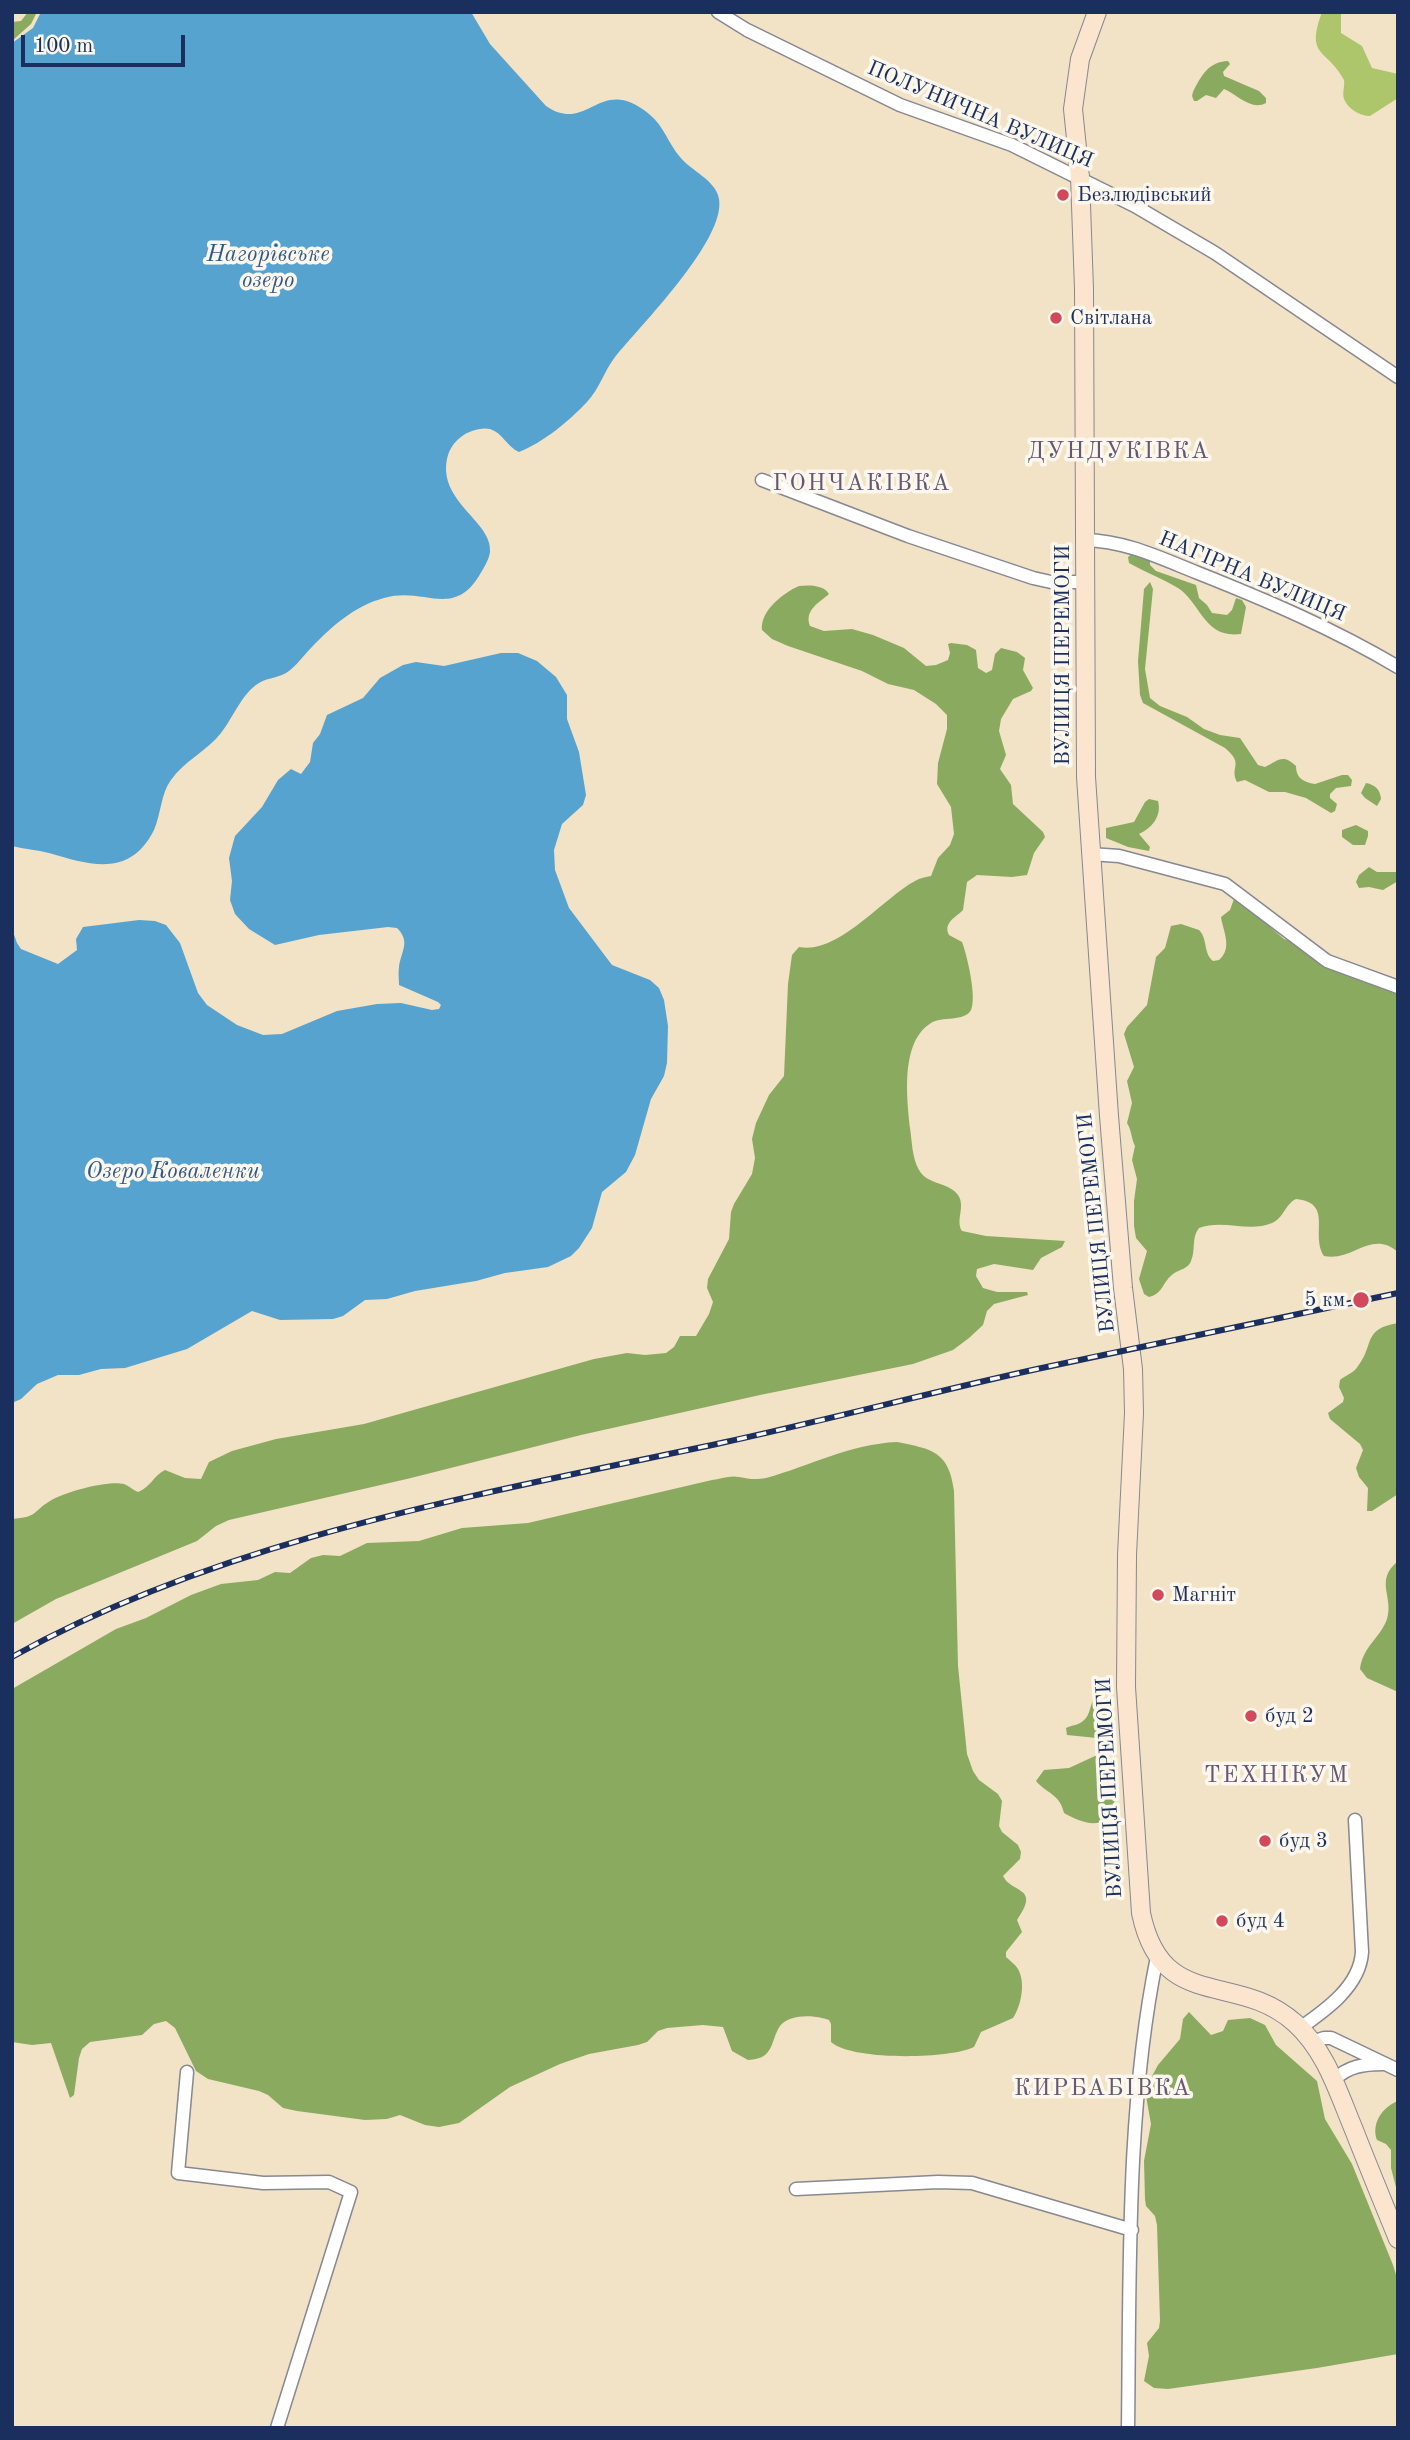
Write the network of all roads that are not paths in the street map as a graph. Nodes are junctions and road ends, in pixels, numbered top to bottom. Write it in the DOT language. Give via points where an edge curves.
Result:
graph roads {
  1 [pos="718,12"];
  2 [pos="1097,12"];
  3 [pos="1080,177"];
  4 [pos="1398,377"];
  5 [pos="762,480"];
  6 [pos="1085,540"];
  7 [pos="1086,582"];
  8 [pos="1398,667"];
  9 [pos="1090,854"];
  10 [pos="1398,987"];
  11 [pos="1355,1820"];
  12 [pos="1157,1957"];
  13 [pos="1300,2028"];
  14 [pos="1312,2042"];
  15 [pos="1392,2067"];
  16 [pos="187,2073"];
  17 [pos="1334,2080"];
  18 [pos="796,2189"];
  19 [pos="1132,2230"];
  20 [pos="1398,2239"];
  21 [pos="277,2428"];
  22 [pos="1128,2428"];
  1 -- 3 [label="street, ПОЛУНИЧНА ВУЛИЦЯ" via="759,37 909,109 1012,145"];
  2 -- 3 [label="street, ВУЛИЦЯ ПЕРЕМОГИ" via="1080,59 1073,97"];
  3 -- 4 [label="street, ПОЛУНИЧНА ВУЛИЦЯ" via="1201,243"];
  3 -- 6 [label="street, ВУЛИЦЯ ПЕРЕМОГИ"];
  5 -- 7 [label="street" via="1033,578"];
  6 -- 7 [label="street, ВУЛИЦЯ ПЕРЕМОГИ"];
  6 -- 8 [label="street, НАГІРНА ВУЛИЦЯ" via="1128,545 1259,597"];
  7 -- 9 [label="street, ВУЛИЦЯ ПЕРЕМОГИ"];
  9 -- 10 [label="street" via="1114,855 1225,884 1327,961"];
  9 -- 12 [label="street, ВУЛИЦЯ ПЕРЕМОГИ" via="1115,1196 1133,1369 1126,1648 1134,1839 1141,1913"];
  11 -- 13 [label="street" via="1361,1963 1347,1988"];
  12 -- 13 [label="street" via="1187,1981 1257,2000"];
  12 -- 19 [label="street" via="1143,2040"];
  13 -- 14 [label="street"];
  14 -- 15 [label="street" via="1331,2038"];
  14 -- 17 [label="street"];
  15 -- 17 [label="street" via="1363,2064"];
  16 -- 21 [label="street" via="178,2173 263,2183 329,2182 351,2192"];
  17 -- 20 [label="street"];
  18 -- 19 [label="street" via="972,2183"];
  19 -- 22 [label="street"];
}
